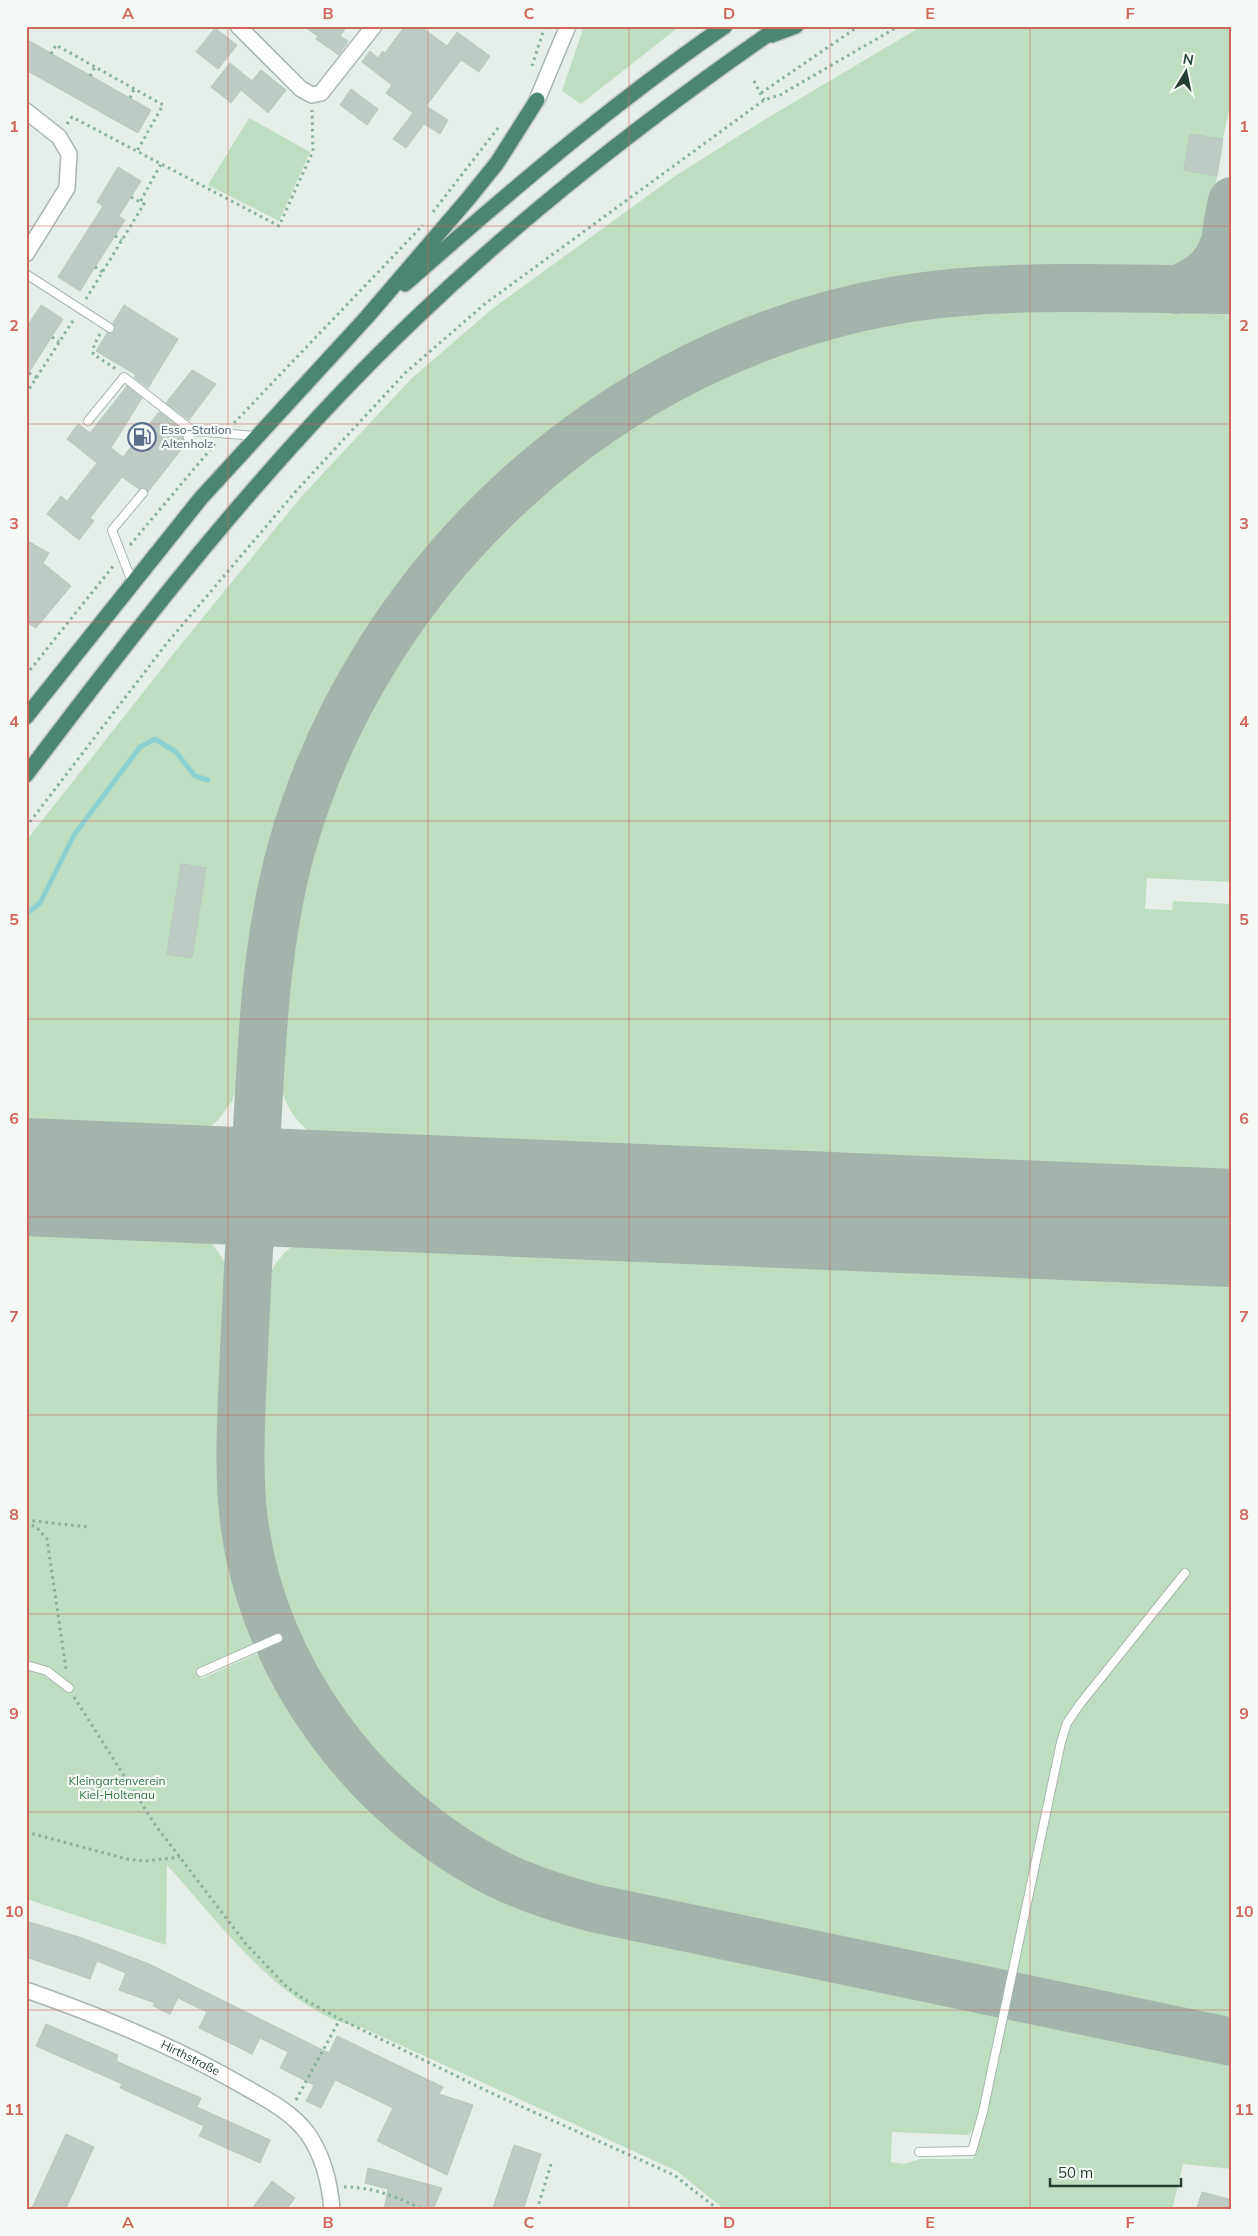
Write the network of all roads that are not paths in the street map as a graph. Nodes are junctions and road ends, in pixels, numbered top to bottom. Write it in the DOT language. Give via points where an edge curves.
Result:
graph roads {
  1 [pos="238,26"];
  2 [pos="374,26"];
  3 [pos="568,26"];
  4 [pos="725,26"];
  5 [pos="780,26"];
  6 [pos="796,26"];
  7 [pos="763,38"];
  8 [pos="537,100"];
  9 [pos="26,111"];
  10 [pos="26,254"];
  11 [pos="26,274"];
  12 [pos="367,317"];
  13 [pos="107,327"];
  14 [pos="88,421"];
  15 [pos="256,436"];
  16 [pos="143,492"];
  17 [pos="132,582"];
  18 [pos="26,717"];
  19 [pos="26,776"];
  20 [pos="1185,1573"];
  21 [pos="278,1638"];
  22 [pos="26,1665"];
  23 [pos="201,1672"];
  24 [pos="69,1688"];
  25 [pos="26,1990"];
  26 [pos="919,2152"];
  27 [pos="332,2210"];
  1 -- 2 [label="street" via="300,89 312,95 321,93"];
  3 -- 8 [label="street"];
  4 -- 12 [label="highway" via="531,174"];
  5 -- 7 [label="highway"];
  6 -- 7 [label="highway"];
  7 -- 19 [label="highway" via="605,152 489,250 414,320 269,473 165,597"];
  8 -- 12 [label="highway" via="491,170"];
  9 -- 10 [label="street" via="59,136 69,154 67,188"];
  11 -- 13 [label="lane"];
  12 -- 15 [label="highway"];
  14 -- 15 [label="lane" via="124,377 191,434"];
  15 -- 17 [label="highway"];
  16 -- 17 [label="lane" via="112,530"];
  17 -- 18 [label="highway"];
  20 -- 26 [label="lane" via="1067,1723 972,2151"];
  21 -- 23 [label="lane"];
  22 -- 24 [label="lane" via="47,1671"];
  25 -- 27 [label="street, Hirthstraße" via="172,2049 230,2078 289,2114 308,2135 324,2167"];
}
